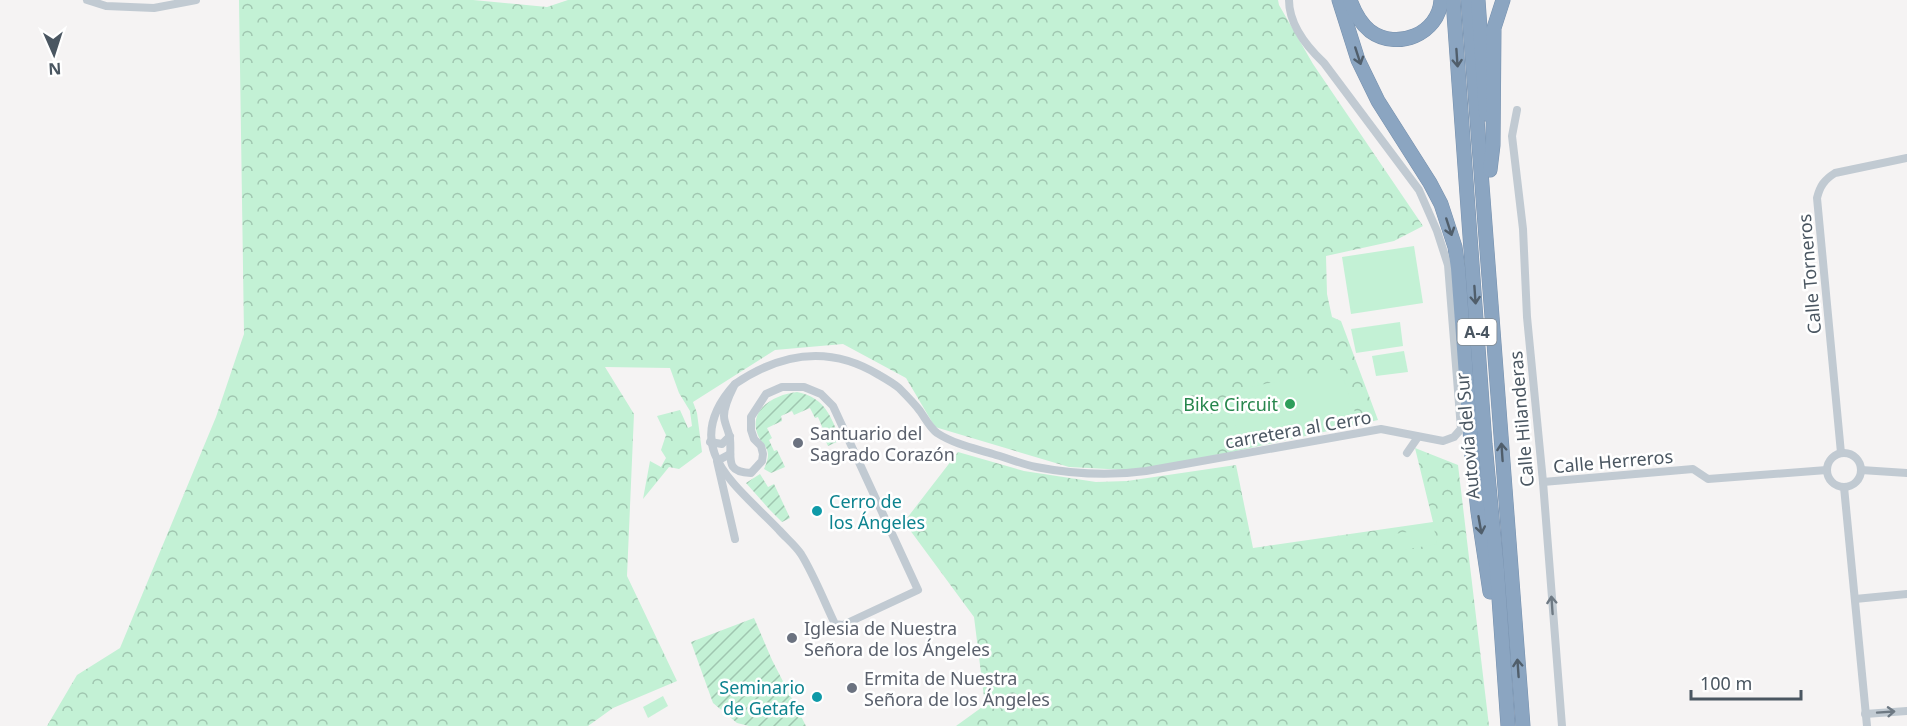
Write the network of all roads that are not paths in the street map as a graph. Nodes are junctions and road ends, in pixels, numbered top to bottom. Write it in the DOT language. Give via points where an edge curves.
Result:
graph roads {
  1 [pos="87,0"];
  2 [pos="196,0"];
  3 [pos="1289,0"];
  4 [pos="1340,0"];
  5 [pos="1350,0"];
  6 [pos="1441,0"];
  7 [pos="1453,0"];
  8 [pos="1468,0"];
  9 [pos="1478,0"];
  10 [pos="1503,0"];
  11 [pos="1517,110"];
  12 [pos="1907,158"];
  13 [pos="1490,170"];
  14 [pos="1493,331"];
  15 [pos="735,384"];
  16 [pos="730,436"];
  17 [pos="1418,437"];
  18 [pos="710,442"];
  19 [pos="1407,453"];
  20 [pos="1841,453"];
  21 [pos="730,454"];
  22 [pos="717,461"];
  23 [pos="1827,470"];
  24 [pos="1861,470"];
  25 [pos="1907,472"];
  26 [pos="1543,482"];
  27 [pos="1844,486"];
  28 [pos="735,539"];
  29 [pos="1907,594"];
  30 [pos="1855,599"];
  31 [pos="1503,664"];
  32 [pos="1907,711"];
  33 [pos="1866,714"];
  34 [pos="1508,726"];
  35 [pos="1523,726"];
  36 [pos="1562,726"];
  37 [pos="1867,726"];
  1 -- 2 [label="street" via="106,6 154,8"];
  3 -- 17 [label="street, carretera al Cerro" via="1289,13 1307,48 1324,63 1419,189 1448,265 1461,429 1443,441"];
  4 -- 31 [label="highway, one-way" via="1358,60 1378,101 1441,204 1455,247 1478,512"];
  5 -- 6 [label="highway" via="1356,15 1370,31 1390,40 1404,40 1425,30 1440,10"];
  7 -- 31 [label="highway, Autovía del Sur / A-4, one-way"];
  8 -- 14 [label="highway, Autovía del Sur / A-4"];
  9 -- 13 [label="highway"];
  10 -- 13 [label="highway" via="1494,28"];
  11 -- 26 [label="street, Calle Hilanderas" via="1512,136"];
  12 -- 20 [label="street, Calle Torneros" via="1835,173 1819,189"];
  13 -- 14 [label="highway" via="1498,297"];
  35 -- 14 [label="highway, Autovía del Sur / A-4, one-way"];
  15 -- 16 [label="street" via="724,417"];
  15 -- 17 [label="street, carretera al Cerro" via="772,364 800,356 827,355 868,369 897,386 935,431 956,443 1035,467 1082,473 1146,471 1381,429"];
  15 -- 18 [label="street" via="721,399 712,420"];
  16 -- 18 [label="street" via="722,444"];
  16 -- 21 [label="street"];
  17 -- 19 [label="street"];
  18 -- 22 [label="street"];
  20 -- 23 [label="street" via="1833,457"];
  20 -- 24 [label="street" via="1855,457"];
  21 -- 22 [label="street"];
  21 -- 22 [label="street" via="734,468 741,472 751,473 762,461 761,446 751,430 752,417 766,394 782,387 804,387 820,394 833,406 918,590 843,625 835,624 800,553"];
  22 -- 28 [label="street"];
  23 -- 26 [label="street, Calle Herreros" via="1707,480 1693,469"];
  23 -- 27 [label="street" via="1834,483"];
  24 -- 25 [label="street"];
  24 -- 27 [label="street" via="1857,480"];
  36 -- 26 [label="street, Calle Hilanderas, one-way"];
  27 -- 30 [label="street"];
  29 -- 30 [label="street"];
  30 -- 33 [label="street"];
  31 -- 34 [label="highway, Autovía del Sur / A-4"];
  33 -- 32 [label="street, one-way"];
  33 -- 37 [label="street"];
}
